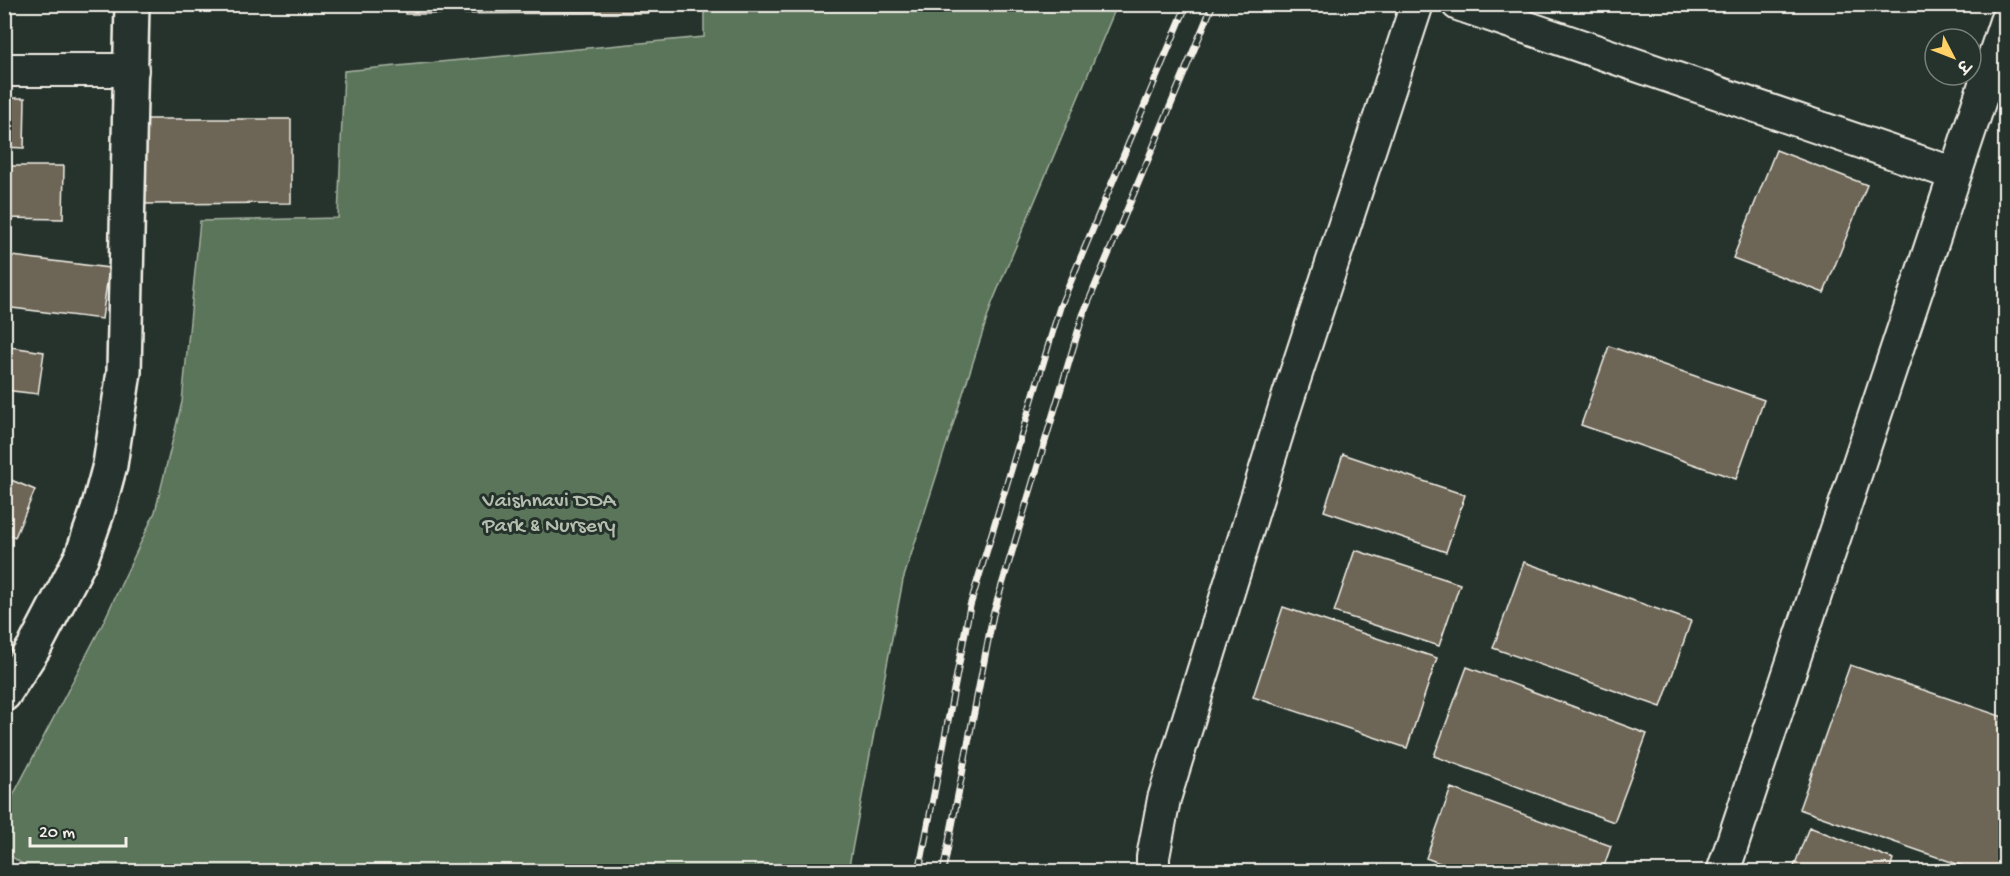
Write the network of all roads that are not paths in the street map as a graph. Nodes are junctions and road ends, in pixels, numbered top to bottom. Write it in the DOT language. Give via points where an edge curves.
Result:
graph roads {
  1 [pos="132,4"];
  2 [pos="1417,4"];
  3 [pos="1458,4"];
  4 [pos="2006,21"];
  5 [pos="4,70"];
  6 [pos="132,70"];
  7 [pos="1955,174"];
  8 [pos="4,694"];
  9 [pos="1152,872"];
  10 [pos="1723,872"];
  1 -- 6 [label="street"];
  2 -- 9 [label="street" via="1286,404 1171,777"];
  3 -- 7 [label="street"];
  4 -- 7 [label="street"];
  5 -- 6 [label="street"];
  6 -- 8 [label="street" via="124,372 110,465 82,556 35,646"];
  7 -- 10 [label="street"];
}
